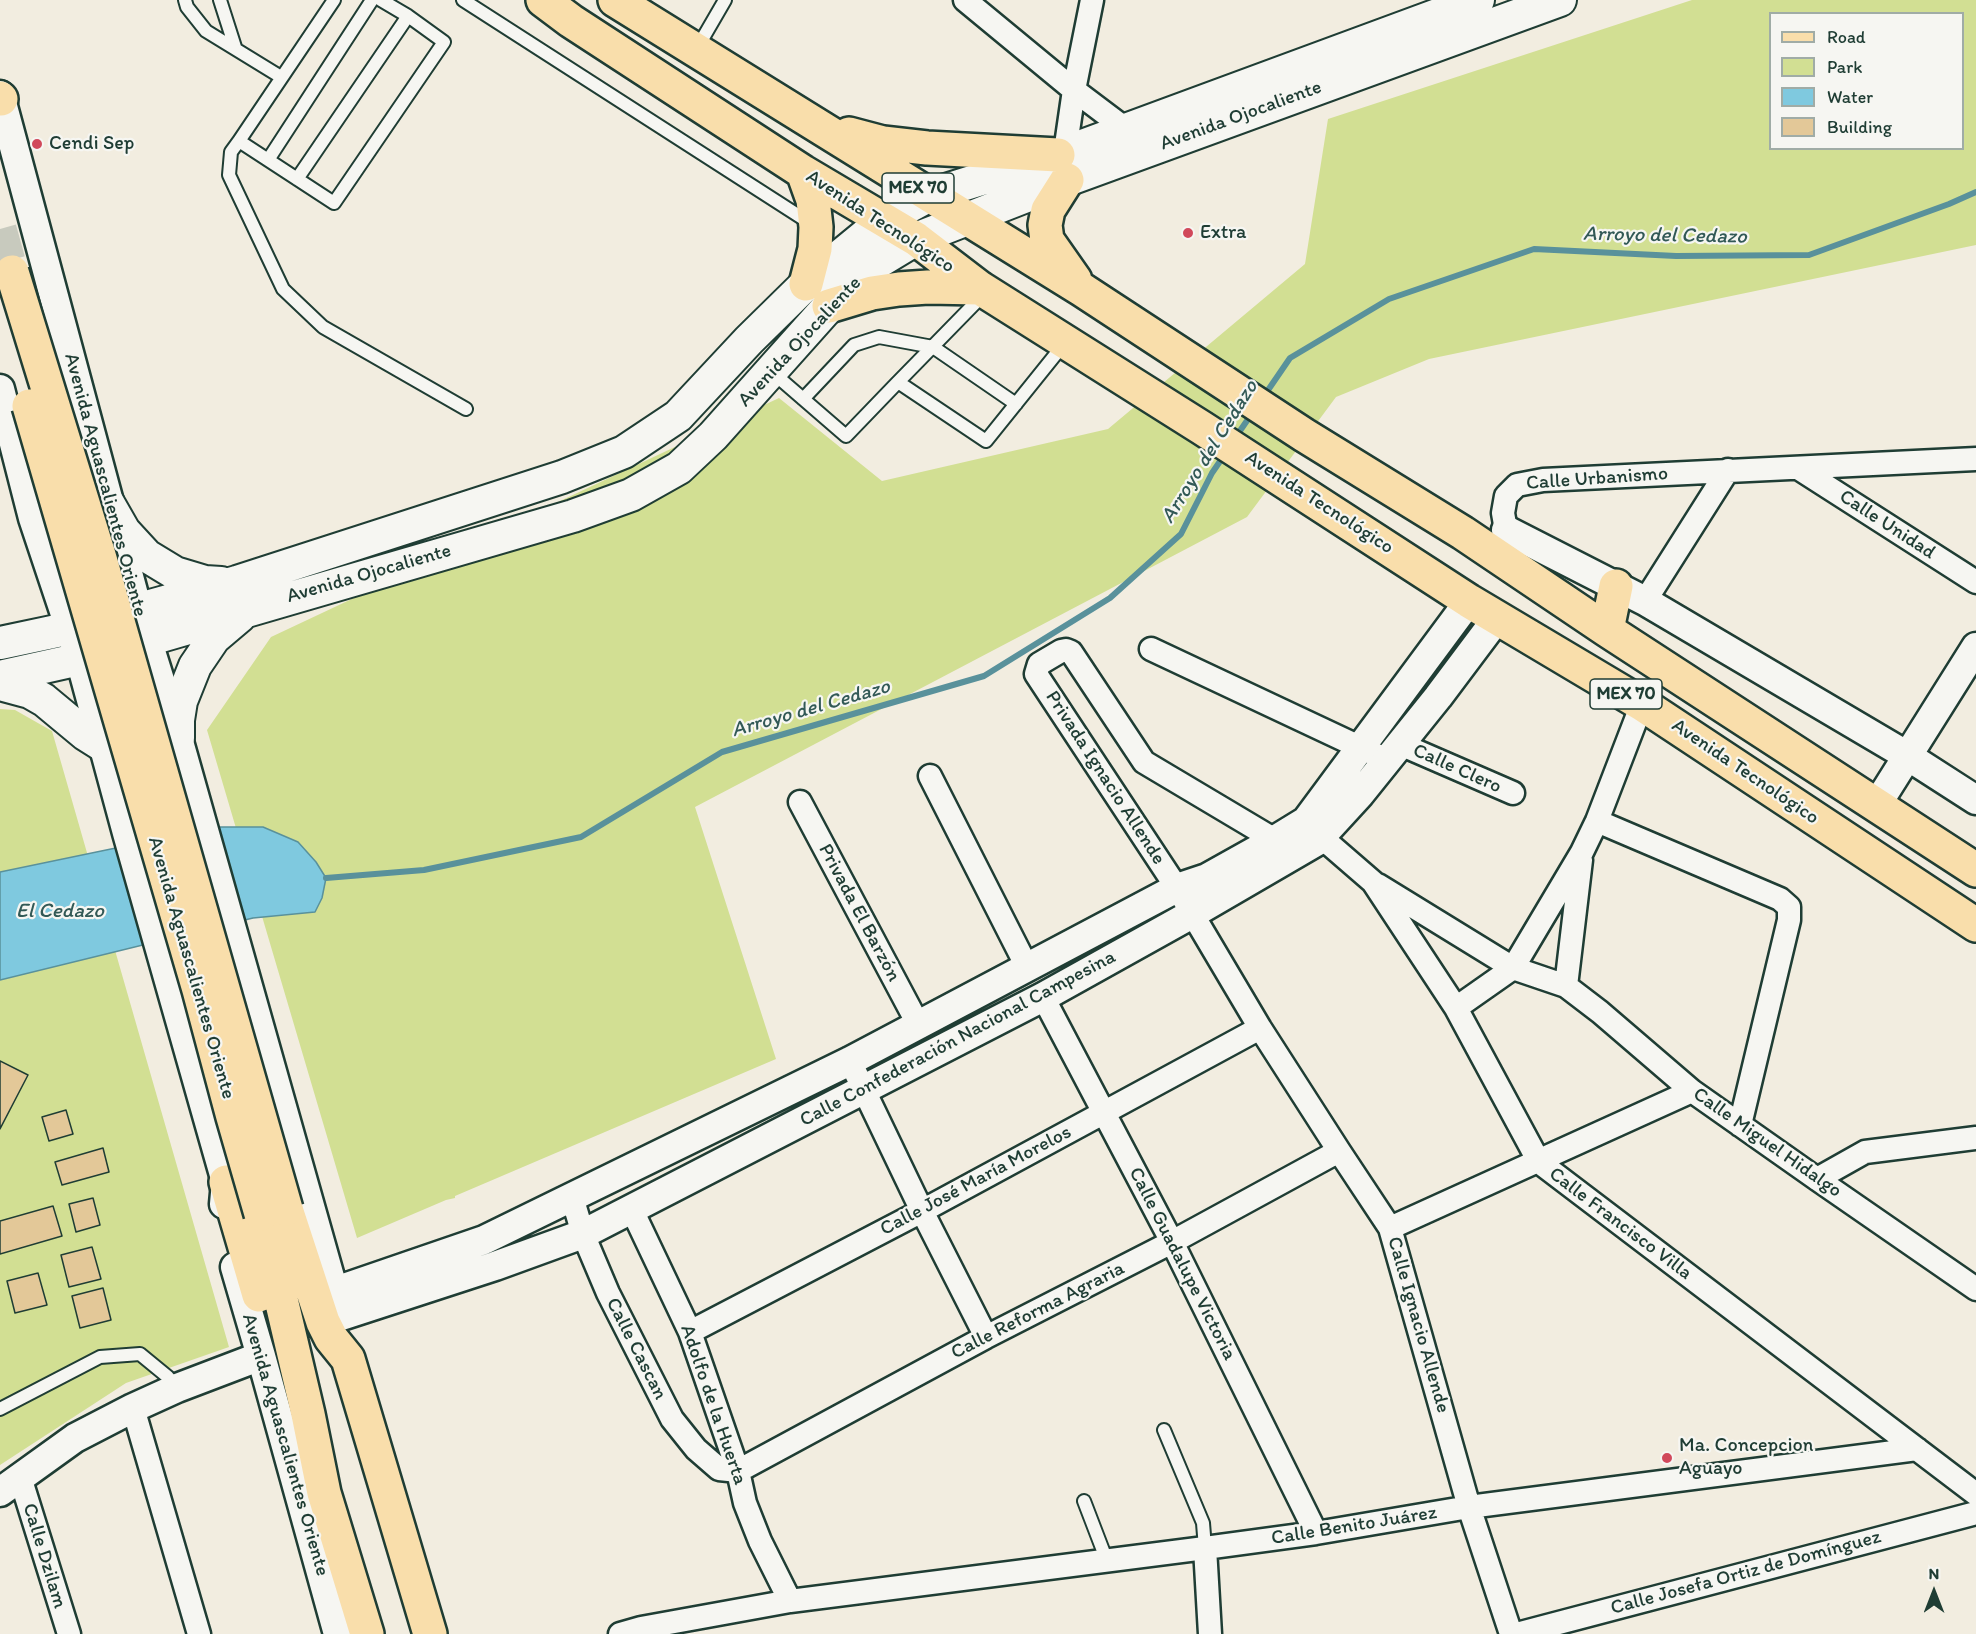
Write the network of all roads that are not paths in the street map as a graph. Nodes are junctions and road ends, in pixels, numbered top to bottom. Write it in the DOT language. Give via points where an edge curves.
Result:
graph roads {
  1 [pos="185,0"];
  2 [pos="220,0"];
  3 [pos="334,0"];
  4 [pos="372,0"];
  5 [pos="381,0"];
  6 [pos="463,0"];
  7 [pos="543,0"];
  8 [pos="615,0"];
  9 [pos="725,0"];
  10 [pos="965,0"];
  11 [pos="1092,0"];
  12 [pos="1478,0"];
  13 [pos="1560,0"];
  14 [pos="408,16"];
  15 [pos="235,47"];
  16 [pos="696,51"];
  17 [pos="281,77"];
  18 [pos="1074,90"];
  19 [pos="0,97"];
  20 [pos="812,123"];
  21 [pos="1127,130"];
  22 [pos="239,141"];
  23 [pos="268,160"];
  24 [pos="1063,162"];
  25 [pos="803,172"];
  26 [pos="297,179"];
  27 [pos="930,195"];
  28 [pos="966,218"];
  29 [pos="884,220"];
  30 [pos="816,227"];
  31 [pos="916,239"];
  32 [pos="12,272"];
  33 [pos="1081,289"];
  34 [pos="983,290"];
  35 [pos="818,295"];
  36 [pos="0,306"];
  37 [pos="1066,342"];
  38 [pos="933,347"];
  39 [pos="771,371"];
  40 [pos="898,382"];
  41 [pos="0,389"];
  42 [pos="803,399"];
  43 [pos="1016,404"];
  44 [pos="466,409"];
  45 [pos="1976,459"];
  46 [pos="1798,468"];
  47 [pos="1728,470"];
  48 [pos="108,503"];
  49 [pos="33,518"];
  50 [pos="1506,530"];
  51 [pos="1463,533"];
  52 [pos="120,544"];
  53 [pos="237,582"];
  54 [pos="1976,582"];
  55 [pos="1616,586"];
  56 [pos="1469,601"];
  57 [pos="1646,601"];
  58 [pos="256,607"];
  59 [pos="138,610"];
  60 [pos="1498,617"];
  61 [pos="71,628"];
  62 [pos="1607,630"];
  63 [pos="147,640"];
  64 [pos="0,643"];
  65 [pos="1976,647"];
  66 [pos="1151,649"];
  67 [pos="80,658"];
  68 [pos="0,677"];
  69 [pos="0,684"];
  70 [pos="1642,704"];
  71 [pos="181,748"];
  72 [pos="1362,748"];
  73 [pos="1394,752"];
  74 [pos="1906,755"];
  75 [pos="108,760"];
  76 [pos="930,776"];
  77 [pos="1513,793"];
  78 [pos="1976,800"];
  79 [pos="800,802"];
  80 [pos="1876,806"];
  81 [pos="1805,812"];
  82 [pos="1597,821"];
  83 [pos="1314,829"];
  84 [pos="1275,840"];
  85 [pos="1582,852"];
  86 [pos="1976,870"];
  87 [pos="1373,882"];
  88 [pos="1177,888"];
  89 [pos="1192,914"];
  90 [pos="1976,925"];
  91 [pos="1027,967"];
  92 [pos="1513,968"];
  93 [pos="1566,986"];
  94 [pos="1043,997"];
  95 [pos="1456,1008"];
  96 [pos="918,1024"];
  97 [pos="1260,1028"];
  98 [pos="850,1061"];
  99 [pos="863,1088"];
  100 [pos="1692,1091"];
  101 [pos="1104,1112"];
  102 [pos="1740,1125"];
  103 [pos="1976,1138"];
  104 [pos="1339,1151"];
  105 [pos="1539,1162"];
  106 [pos="1817,1179"];
  107 [pos="226,1182"];
  108 [pos="572,1197"];
  109 [pos="633,1210"];
  110 [pos="274,1211"];
  111 [pos="922,1211"];
  112 [pos="1390,1228"];
  113 [pos="583,1234"];
  114 [pos="1172,1242"];
  115 [pos="1976,1289"];
  116 [pos="328,1307"];
  117 [pos="690,1332"];
  118 [pos="986,1337"];
  119 [pos="261,1356"];
  120 [pos="177,1388"];
  121 [pos="133,1408"];
  122 [pos="0,1409"];
  123 [pos="1164,1430"];
  124 [pos="1917,1449"];
  125 [pos="738,1471"];
  126 [pos="10,1485"];
  127 [pos="324,1493"];
  128 [pos="1976,1494"];
  129 [pos="1084,1501"];
  130 [pos="1469,1507"];
  131 [pos="1976,1513"];
  132 [pos="1317,1533"];
  133 [pos="1205,1548"];
  134 [pos="1107,1561"];
  135 [pos="790,1601"];
  136 [pos="635,1632"];
  137 [pos="69,1634"];
  138 [pos="199,1634"];
  139 [pos="338,1634"];
  140 [pos="367,1634"];
  141 [pos="430,1634"];
  142 [pos="1210,1634"];
  143 [pos="1511,1634"];
  144 [pos="1517,1634"];
  1 -- 15 [label="lane" via="206,31"];
  2 -- 15 [label="lane"];
  3 -- 17 [label="lane"];
  4 -- 23 [label="lane"];
  5 -- 14 [label="lane"];
  6 -- 30 [label="lane"];
  7 -- 25 [label="main road, Avenida Tecnológico / MEX 70"];
  8 -- 16 [label="main road, MEX 70" via="649,15"];
  9 -- 16 [label="lane"];
  10 -- 18 [label="street"];
  11 -- 18 [label="street"];
  12 -- 21 [label="main road, Avenida Ojocaliente"];
  13 -- 24 [label="main road, Avenida Ojocaliente"];
  14 -- 26 [label="lane"];
  14 -- 26 [label="lane" via="444,42 334,203"];
  15 -- 17 [label="lane"];
  16 -- 20 [label="main road, MEX 70"];
  17 -- 22 [label="lane"];
  18 -- 21 [label="street"];
  18 -- 24 [label="street"];
  19 -- 48 [label="street, Avenida Aguascalientes Oriente"];
  20 -- 24 [label="main road" via="883,143"];
  20 -- 27 [label="main road, MEX 70"];
  21 -- 24 [label="main road, Avenida Ojocaliente"];
  22 -- 23 [label="lane"];
  22 -- 44 [label="lane" via="231,152 229,175 283,289 323,327"];
  23 -- 26 [label="lane"];
  24 -- 27 [label="main road, Avenida Ojocaliente"];
  24 -- 28 [label="main road, Avenida Ojocaliente"];
  24 -- 33 [label="main road" via="1048,210 1047,240"];
  25 -- 29 [label="main road, Avenida Tecnológico / MEX 70"];
  25 -- 30 [label="main road" via="813,200"];
  27 -- 28 [label="main road, MEX 70"];
  27 -- 29 [label="main road, Avenida Ojocaliente"];
  28 -- 31 [label="main road, Avenida Ojocaliente"];
  28 -- 33 [label="main road, MEX 70"];
  29 -- 31 [label="main road, Avenida Tecnológico / MEX 70"];
  29 -- 35 [label="main road, Avenida Ojocaliente"];
  30 -- 35 [label="main road"];
  31 -- 34 [label="main road, Avenida Tecnológico / MEX 70"];
  31 -- 35 [label="main road, Avenida Ojocaliente"];
  32 -- 110 [label="main road, Avenida Aguascalientes Oriente, bridge" via="194,881"];
  33 -- 51 [label="main road, MEX 70" via="1304,435"];
  34 -- 35 [label="main road" via="928,287"];
  34 -- 37 [label="main road, Avenida Tecnológico / MEX 70"];
  34 -- 38 [label="lane"];
  35 -- 39 [label="main road, Avenida Ojocaliente"];
  35 -- 53 [label="main road, Avenida Ojocaliente" via="749,340 678,416 624,453 562,477"];
  36 -- 110 [label="main road, Avenida Aguascalientes Oriente, bridge" via="123,725"];
  37 -- 43 [label="lane"];
  37 -- 56 [label="main road, Avenida Tecnológico / MEX 70"];
  38 -- 40 [label="lane"];
  38 -- 42 [label="lane" via="879,337 854,345"];
  38 -- 43 [label="lane"];
  39 -- 42 [label="lane"];
  39 -- 58 [label="main road, Avenida Ojocaliente" via="680,468 631,495 573,516"];
  40 -- 42 [label="lane" via="846,436"];
  40 -- 43 [label="lane" via="986,441"];
  41 -- 49 [label="street, Avenida Aguascalientes Oriente"];
  45 -- 46 [label="street, Calle Urbanismo"];
  46 -- 47 [label="street, Calle Urbanismo"];
  46 -- 54 [label="street, Calle Unidad"];
  47 -- 50 [label="street, Calle Urbanismo" via="1543,480 1517,485 1506,496"];
  47 -- 57 [label="street"];
  48 -- 52 [label="street, Avenida Aguascalientes Oriente"];
  48 -- 53 [label="main road" via="124,531 161,566 205,582"];
  49 -- 52 [label="street" via="55,548 68,560 80,564 104,561"];
  49 -- 61 [label="street, Avenida Aguascalientes Oriente"];
  50 -- 51 [label="main road"];
  50 -- 55 [label="street"];
  51 -- 62 [label="main road, MEX 70"];
  52 -- 59 [label="street, Avenida Aguascalientes Oriente"];
  53 -- 59 [label="main road, Avenida Ojocaliente"];
  55 -- 57 [label="street"];
  55 -- 62 [label="main road"];
  56 -- 60 [label="main road, Avenida Tecnológico / MEX 70"];
  56 -- 72 [label="street, Calle Confederación Nacional Campesina"];
  57 -- 74 [label="street"];
  58 -- 63 [label="main road, Avenida Ojocaliente"];
  58 -- 71 [label="main road" via="214,638 195,666 181,701"];
  59 -- 61 [label="main road, Avenida Ojocaliente"];
  59 -- 63 [label="street, Avenida Aguascalientes Oriente"];
  60 -- 70 [label="main road, Avenida Tecnológico / MEX 70"];
  60 -- 73 [label="street, Calle Confederación Nacional Campesina"];
  61 -- 64 [label="main road, Avenida Ojocaliente"];
  61 -- 67 [label="street, Avenida Aguascalientes Oriente"];
  62 -- 80 [label="main road, MEX 70"];
  63 -- 67 [label="main road, Avenida Ojocaliente"];
  63 -- 71 [label="street, Avenida Aguascalientes Oriente"];
  65 -- 74 [label="street"];
  66 -- 72 [label="street, Calle Clero"];
  67 -- 68 [label="main road, Avenida Ojocaliente"];
  67 -- 75 [label="street, Avenida Aguascalientes Oriente"];
  69 -- 75 [label="main road" via="45,700"];
  70 -- 81 [label="main road, Avenida Tecnológico / MEX 70"];
  70 -- 82 [label="street"];
  71 -- 75 [label="street" via="166,736 139,733 124,741"];
  71 -- 116 [label="street, Avenida Aguascalientes Oriente"];
  72 -- 73 [label="street, Calle Clero"];
  72 -- 83 [label="street, Calle Confederación Nacional Campesina"];
  73 -- 77 [label="street, Calle Clero"];
  73 -- 83 [label="street, Calle Confederación Nacional Campesina" via="1360,794"];
  74 -- 78 [label="street"];
  74 -- 80 [label="street"];
  75 -- 107 [label="street, Avenida Aguascalientes Oriente"];
  76 -- 91 [label="street"];
  79 -- 96 [label="street, Privada El Barzón"];
  80 -- 81 [label="main road" via="1825,816"];
  80 -- 86 [label="main road, MEX 70"];
  81 -- 90 [label="main road, Avenida Tecnológico / MEX 70"];
  82 -- 85 [label="street"];
  82 -- 102 [label="street" via="1780,899 1789,907"];
  83 -- 84 [label="street, Calle Confederación Nacional Campesina"];
  83 -- 87 [label="street, Calle Francisco Villa"];
  83 -- 89 [label="street, Calle Confederación Nacional Campesina"];
  84 -- 88 [label="street, Calle Confederación Nacional Campesina" via="1207,878"];
  84 -- 88 [label="street, Privada Ignacio Allende" via="1144,762 1071,652 1061,651 1039,664 1036,674"];
  85 -- 92 [label="street"];
  85 -- 93 [label="street"];
  87 -- 92 [label="street, Calle Miguel Hidalgo"];
  87 -- 95 [label="street, Calle Francisco Villa"];
  88 -- 89 [label="street, Calle Ignacio Allende"];
  88 -- 91 [label="street, Calle Confederación Nacional Campesina"];
  89 -- 94 [label="street, Calle Confederación Nacional Campesina"];
  89 -- 97 [label="street, Calle Ignacio Allende"];
  91 -- 96 [label="street, Calle Confederación Nacional Campesina"];
  92 -- 93 [label="street, Calle Miguel Hidalgo"];
  92 -- 95 [label="street"];
  93 -- 100 [label="street, Calle Miguel Hidalgo"];
  94 -- 99 [label="street, Calle Confederación Nacional Campesina"];
  94 -- 101 [label="street, Calle Guadalupe Victoria"];
  95 -- 105 [label="street, Calle Francisco Villa"];
  96 -- 98 [label="street, Calle Confederación Nacional Campesina"];
  97 -- 101 [label="street, Calle José María Morelos"];
  97 -- 104 [label="street, Calle Ignacio Allende"];
  98 -- 99 [label="street"];
  98 -- 108 [label="street, Calle Confederación Nacional Campesina"];
  99 -- 109 [label="street, Calle Confederación Nacional Campesina"];
  99 -- 111 [label="street"];
  100 -- 102 [label="street, Calle Miguel Hidalgo"];
  100 -- 105 [label="street"];
  101 -- 111 [label="street, Calle José María Morelos"];
  101 -- 114 [label="street, Calle Guadalupe Victoria"];
  102 -- 106 [label="street, Calle Miguel Hidalgo"];
  103 -- 106 [label="street" via="1865,1152"];
  104 -- 112 [label="street, Calle Ignacio Allende"];
  104 -- 114 [label="street, Calle Reforma Agraria"];
  105 -- 112 [label="street"];
  105 -- 124 [label="street, Calle Francisco Villa"];
  106 -- 115 [label="street, Calle Miguel Hidalgo"];
  107 -- 119 [label="street, Avenida Aguascalientes Oriente" via="224,1215 228,1244"];
  107 -- 127 [label="main road" via="295,1415"];
  108 -- 113 [label="street, Calle Cascan"];
  108 -- 116 [label="street, Calle Confederación Nacional Campesina" via="484,1240"];
  109 -- 113 [label="street, Calle Confederación Nacional Campesina"];
  109 -- 117 [label="street, Adolfo de la Huerta"];
  110 -- 116 [label="main road, Avenida Aguascalientes Oriente"];
  110 -- 127 [label="main road, Avenida Aguascalientes Oriente"];
  111 -- 117 [label="street, Calle José María Morelos"];
  111 -- 118 [label="street"];
  112 -- 130 [label="street, Calle Ignacio Allende"];
  113 -- 116 [label="street, Calle Confederación Nacional Campesina" via="495,1266"];
  113 -- 125 [label="street, Calle Cascan" via="608,1293 672,1419 696,1449 719,1469"];
  114 -- 118 [label="street, Calle Reforma Agraria"];
  114 -- 132 [label="street, Calle Guadalupe Victoria"];
  116 -- 141 [label="main road, Avenida Aguascalientes Oriente" via="331,1338 348,1359"];
  117 -- 125 [label="street, Adolfo de la Huerta"];
  118 -- 125 [label="street, Calle Reforma Agraria"];
  119 -- 120 [label="street"];
  119 -- 139 [label="street, Avenida Aguascalientes Oriente"];
  120 -- 121 [label="street"];
  120 -- 122 [label="lane" via="140,1354 100,1357"];
  121 -- 126 [label="street" via="75,1438"];
  121 -- 138 [label="street"];
  123 -- 133 [label="lane" via="1203,1523"];
  124 -- 128 [label="street, Calle Francisco Villa"];
  124 -- 130 [label="street, Calle Benito Juárez"];
  125 -- 135 [label="street, Adolfo de la Huerta" via="760,1541"];
  126 -- 137 [label="street, Calle Dzilam"];
  127 -- 140 [label="main road, Avenida Aguascalientes Oriente"];
  129 -- 134 [label="lane"];
  130 -- 132 [label="street, Calle Benito Juárez"];
  130 -- 143 [label="street, Calle Ignacio Allende"];
  131 -- 144 [label="street, Calle Josefa Ortiz de Domínguez"];
  132 -- 133 [label="street, Calle Benito Juárez"];
  133 -- 134 [label="street, Calle Benito Juárez"];
  133 -- 142 [label="street"];
  134 -- 135 [label="street, Calle Benito Juárez"];
  135 -- 136 [label="street, Calle Benito Juárez"];
}
